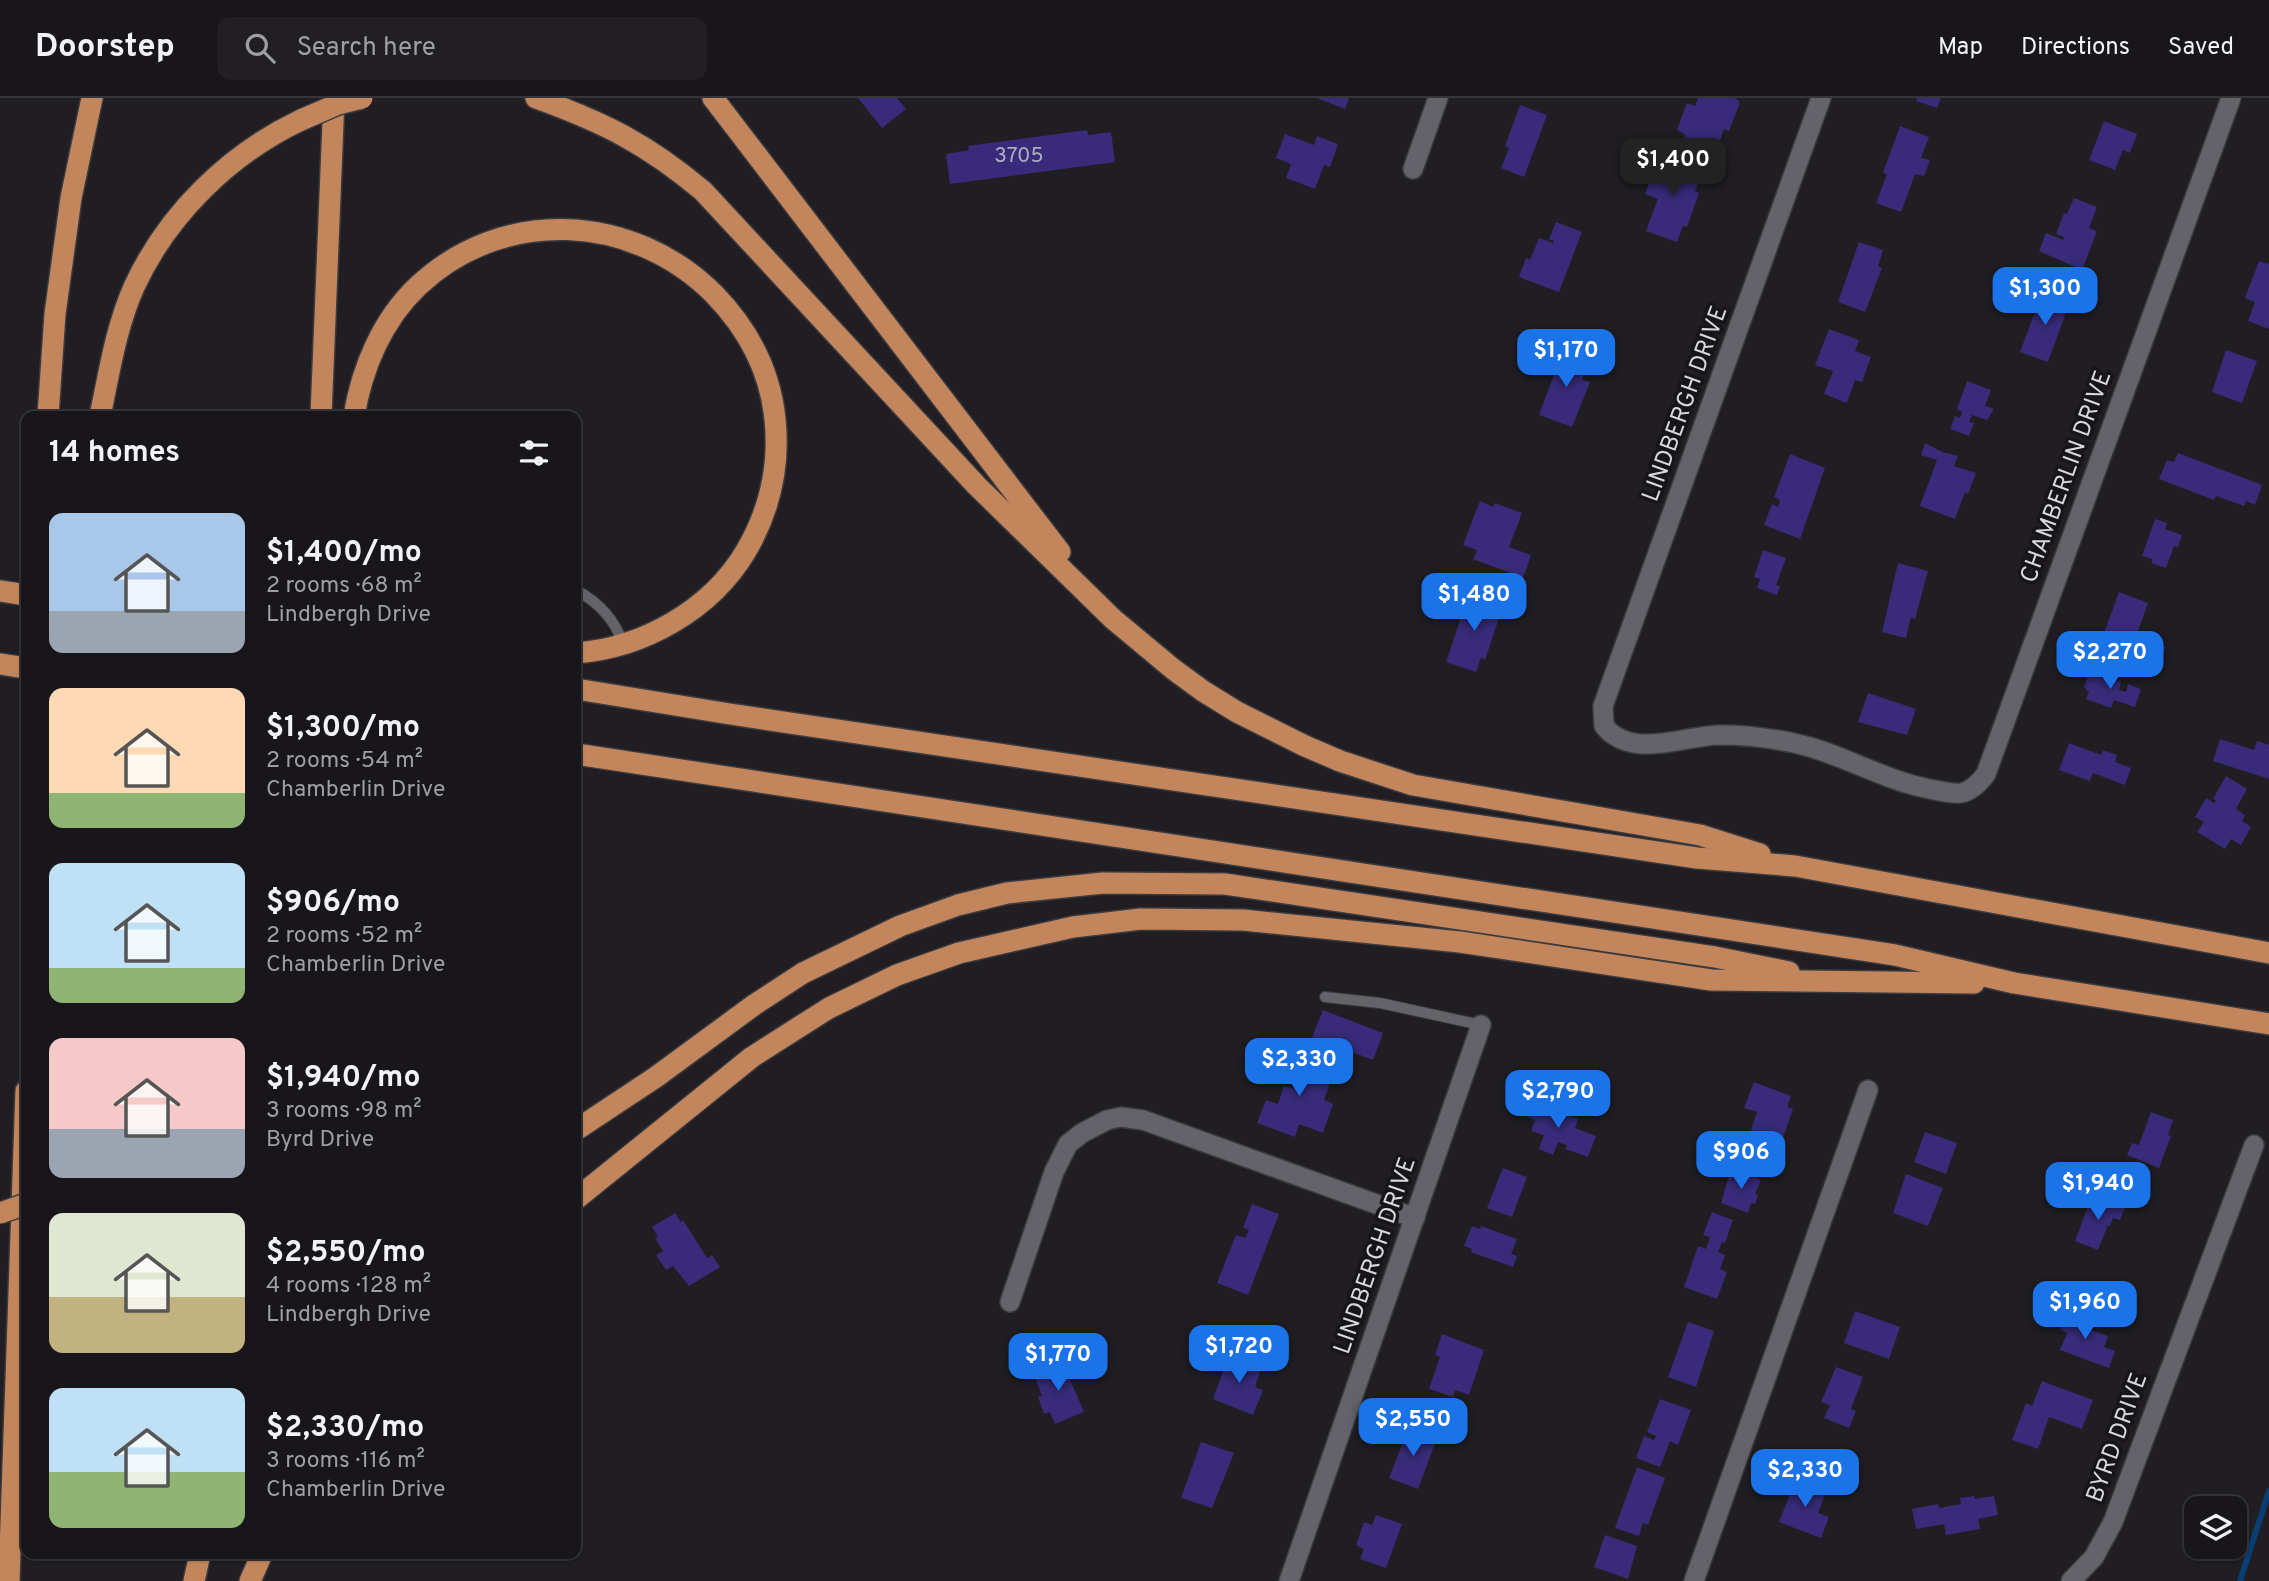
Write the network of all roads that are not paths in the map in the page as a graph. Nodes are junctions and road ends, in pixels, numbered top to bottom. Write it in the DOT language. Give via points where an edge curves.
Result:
graph roads {
  1 [pos="92,98"];
  2 [pos="334,98"];
  3 [pos="362,98"];
  4 [pos="536,98"];
  5 [pos="713,98"];
  6 [pos="1438,98"];
  7 [pos="1821,98"];
  8 [pos="2231,98"];
  9 [pos="1413,169"];
  10 [pos="323,328"];
  11 [pos="48,411"];
  12 [pos="101,411"];
  13 [pos="315,411"];
  14 [pos="321,411"];
  15 [pos="355,411"];
  16 [pos="0,591"];
  17 [pos="581,593"];
  18 [pos="21,594"];
  19 [pos="1113,619"];
  20 [pos="623,644"];
  21 [pos="581,653"];
  22 [pos="0,664"];
  23 [pos="21,667"];
  24 [pos="581,690"];
  25 [pos="581,755"];
  26 [pos="1971,789"];
  27 [pos="1795,866"];
  28 [pos="2269,953"];
  29 [pos="1839,982"];
  30 [pos="2014,983"];
  31 [pos="1325,997"];
  32 [pos="2269,1024"];
  33 [pos="1481,1025"];
  34 [pos="1868,1090"];
  35 [pos="581,1127"];
  36 [pos="2254,1145"];
  37 [pos="581,1195"];
  38 [pos="21,1205"];
  39 [pos="0,1211"];
  40 [pos="21,1215"];
  41 [pos="1415,1218"];
  42 [pos="21,1235"];
  43 [pos="1010,1302"];
  44 [pos="199,1559"];
  45 [pos="260,1559"];
  46 [pos="9,1581"];
  47 [pos="194,1581"];
  48 [pos="250,1581"];
  49 [pos="1289,1581"];
  50 [pos="1694,1581"];
  51 [pos="2071,1581"];
  1 -- 11 [label="highway" via="71,198 55,314"];
  2 -- 10 [label="highway"];
  3 -- 12 [label="highway, bridge" via="301,120 258,143 185,210 159,243 130,299"];
  4 -- 19 [label="highway" via="630,137 703,191 977,486"];
  5 -- 19 [label="highway"];
  6 -- 9 [label="street"];
  7 -- 26 [label="street, LINDBERGH DRIVE" via="1603,706 1604,726 1616,739 1643,745 1718,735 1772,739 1819,750 1922,788 1949,793"];
  8 -- 26 [label="street, CHAMBERLIN DRIVE" via="1986,774"];
  10 -- 13 [label="highway"];
  10 -- 14 [label="highway"];
  15 -- 20 [label="highway" via="370,357 402,304 454,259 488,243 541,230 594,232 648,248 694,275 733,315 760,360 772,396 776,470 753,538 727,576 680,619"];
  16 -- 18 [label="highway"];
  17 -- 20 [label="lane" via="613,621"];
  19 -- 27 [label="highway" via="1203,691 1340,761 1413,785 1700,835"];
  20 -- 21 [label="highway"];
  22 -- 23 [label="highway"];
  24 -- 27 [label="highway" via="1697,858"];
  25 -- 30 [label="highway" via="1895,955"];
  27 -- 28 [label="highway"];
  29 -- 30 [label="highway"];
  29 -- 35 [label="highway" via="1715,957 1237,886 1103,883 1007,893 958,905 803,973"];
  29 -- 37 [label="highway" via="1711,981 1460,942 1243,920 1141,919 1073,927 959,953 897,975 830,1008 743,1064"];
  30 -- 32 [label="highway"];
  31 -- 33 [label="lane" via="1380,1003"];
  33 -- 41 [label="street, LINDBERGH DRIVE"];
  34 -- 50 [label="street"];
  36 -- 51 [label="street, BYRD DRIVE" via="2113,1522 2094,1558"];
  38 -- 39 [label="highway, bridge"];
  39 -- 40 [label="highway, bridge"];
  41 -- 43 [label="street" via="1143,1120 1121,1117 1107,1120 1068,1144 1054,1171"];
  41 -- 49 [label="street, LINDBERGH DRIVE"];
  42 -- 46 [label="highway"];
  44 -- 47 [label="highway"];
  45 -- 48 [label="highway"];
}
